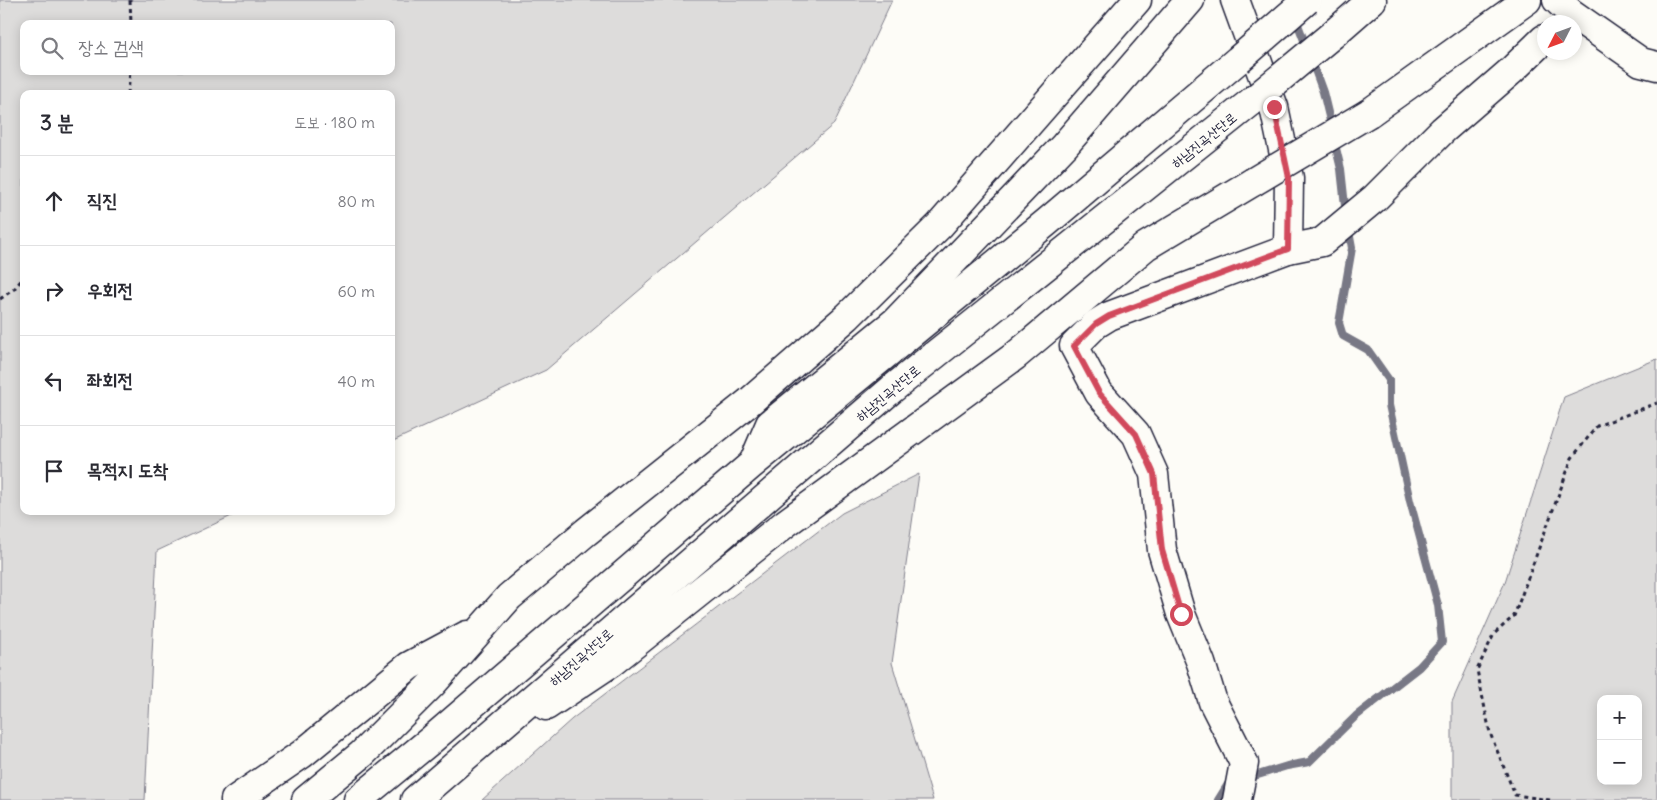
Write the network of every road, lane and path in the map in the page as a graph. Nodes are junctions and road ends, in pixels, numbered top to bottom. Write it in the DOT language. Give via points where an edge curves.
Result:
graph roads {
  1 [pos="130,0"];
  2 [pos="1137,0"];
  3 [pos="1190,0"];
  4 [pos="1235,0"];
  5 [pos="1307,0"];
  6 [pos="1372,0"];
  7 [pos="1527,0"];
  8 [pos="1563,12"];
  9 [pos="131,20"];
  10 [pos="1537,46"];
  11 [pos="1657,66"];
  12 [pos="130,75"];
  13 [pos="128,90"];
  14 [pos="1288,249"];
  15 [pos="20,282"];
  16 [pos="0,299"];
  17 [pos="1657,403"];
  18 [pos="751,466"];
  19 [pos="482,628"];
  20 [pos="449,771"];
  21 [pos="235,800"];
  22 [pos="306,800"];
  23 [pos="358,800"];
  24 [pos="415,800"];
  25 [pos="1237,800"];
  26 [pos="1550,800"];
  1 -- 9 [label="path"];
  2 -- 19 [label="main road" via="940,225 847,317 748,403 516,591"];
  3 -- 18 [label="main road" via="1064,146 896,321 770,424"];
  4 -- 14 [label="main road" via="1274,107 1282,142 1289,178"];
  5 -- 18 [label="main road, bridge" via="1047,222"];
  6 -- 20 [label="main road, 하남진곡산단로, bridge" via="1256,98 892,389"];
  7 -- 20 [label="main road, bridge" via="1369,113 1146,246 1015,356 786,523 612,662"];
  8 -- 11 [label="main road" via="1641,62"];
  10 -- 14 [label="main road" via="1443,130 1375,198 1322,242"];
  12 -- 13 [label="path"];
  14 -- 25 [label="main road" via="1109,316 1074,346 1099,393 1136,434 1154,474 1162,550 1181,614 1202,663 1213,702 1244,763"];
  15 -- 16 [label="path"];
  17 -- 26 [label="path" via="1597,426 1572,458 1514,616 1494,634 1477,670 1490,733 1515,795"];
  18 -- 23 [label="main road"];
  19 -- 21 [label="main road" via="409,666 302,754"];
  19 -- 22 [label="main road" via="362,754"];
  20 -- 24 [label="main road, 하남진곡산단로"];
}
